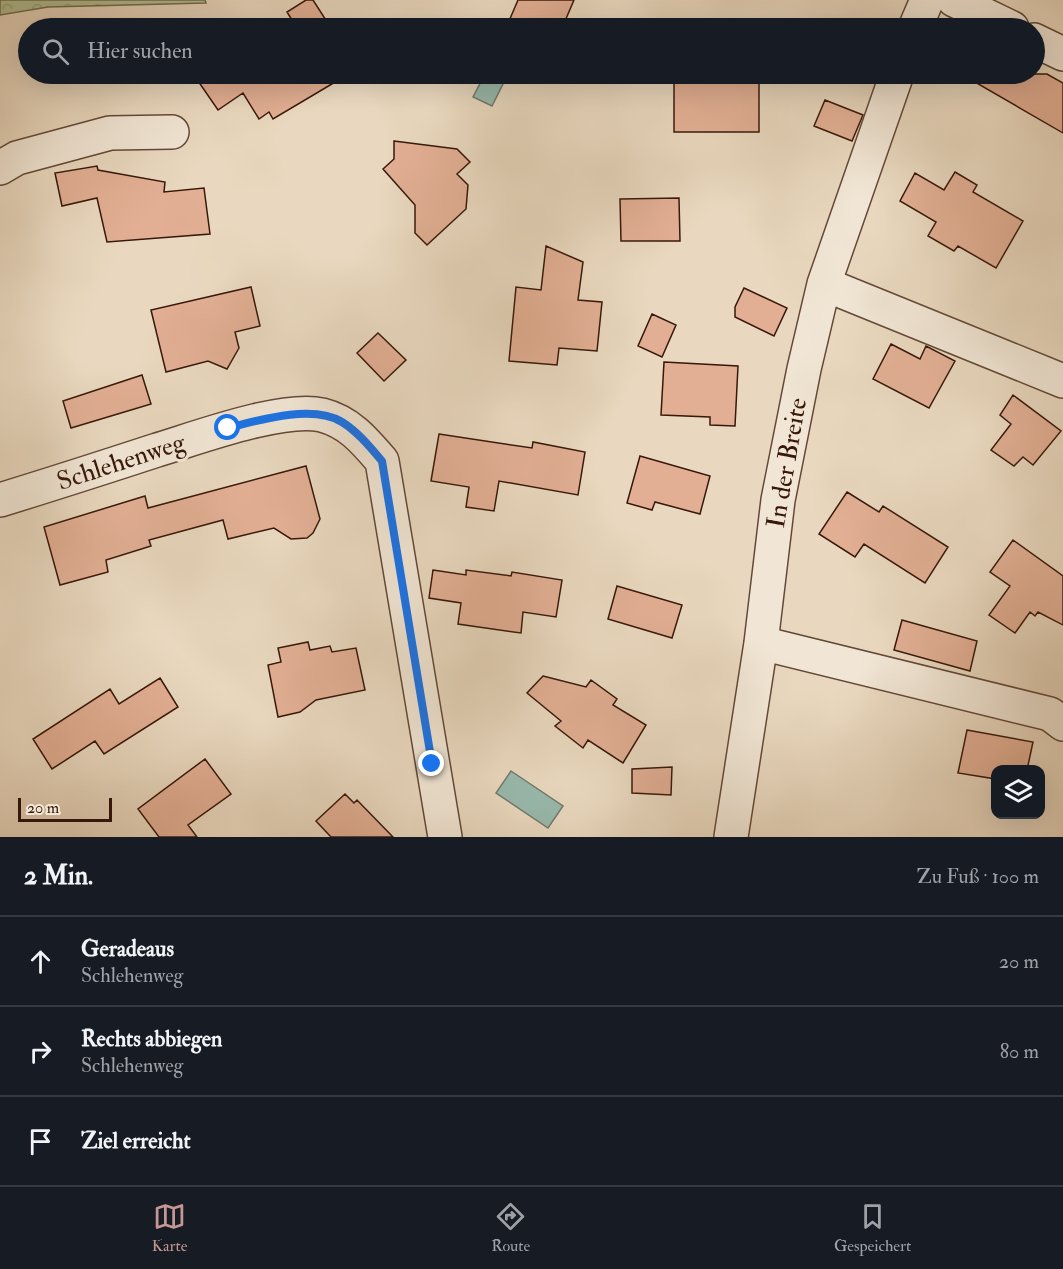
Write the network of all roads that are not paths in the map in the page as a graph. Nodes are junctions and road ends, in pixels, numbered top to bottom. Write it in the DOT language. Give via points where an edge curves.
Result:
graph roads {
  1 [pos="927,0"];
  2 [pos="954,0"];
  3 [pos="919,18"];
  4 [pos="991,18"];
  5 [pos="1045,45"];
  6 [pos="1063,54"];
  7 [pos="894,84"];
  8 [pos="172,132"];
  9 [pos="0,168"];
  10 [pos="824,285"];
  11 [pos="1063,381"];
  12 [pos="0,500"];
  13 [pos="761,643"];
  14 [pos="1063,724"];
  15 [pos="445,837"];
  16 [pos="731,837"];
  1 -- 3 [label="street"];
  2 -- 4 [label="street"];
  5 -- 6 [label="street"];
  7 -- 10 [label="street, In der Breite"];
  8 -- 9 [label="street" via="110,133 17,158"];
  10 -- 11 [label="street"];
  10 -- 13 [label="street, In der Breite" via="778,500"];
  12 -- 15 [label="street, Schlehenweg" via="272,417 319,414 340,421 359,434 382,461"];
  13 -- 14 [label="street" via="1050,714"];
  13 -- 16 [label="street, In der Breite"];
}
